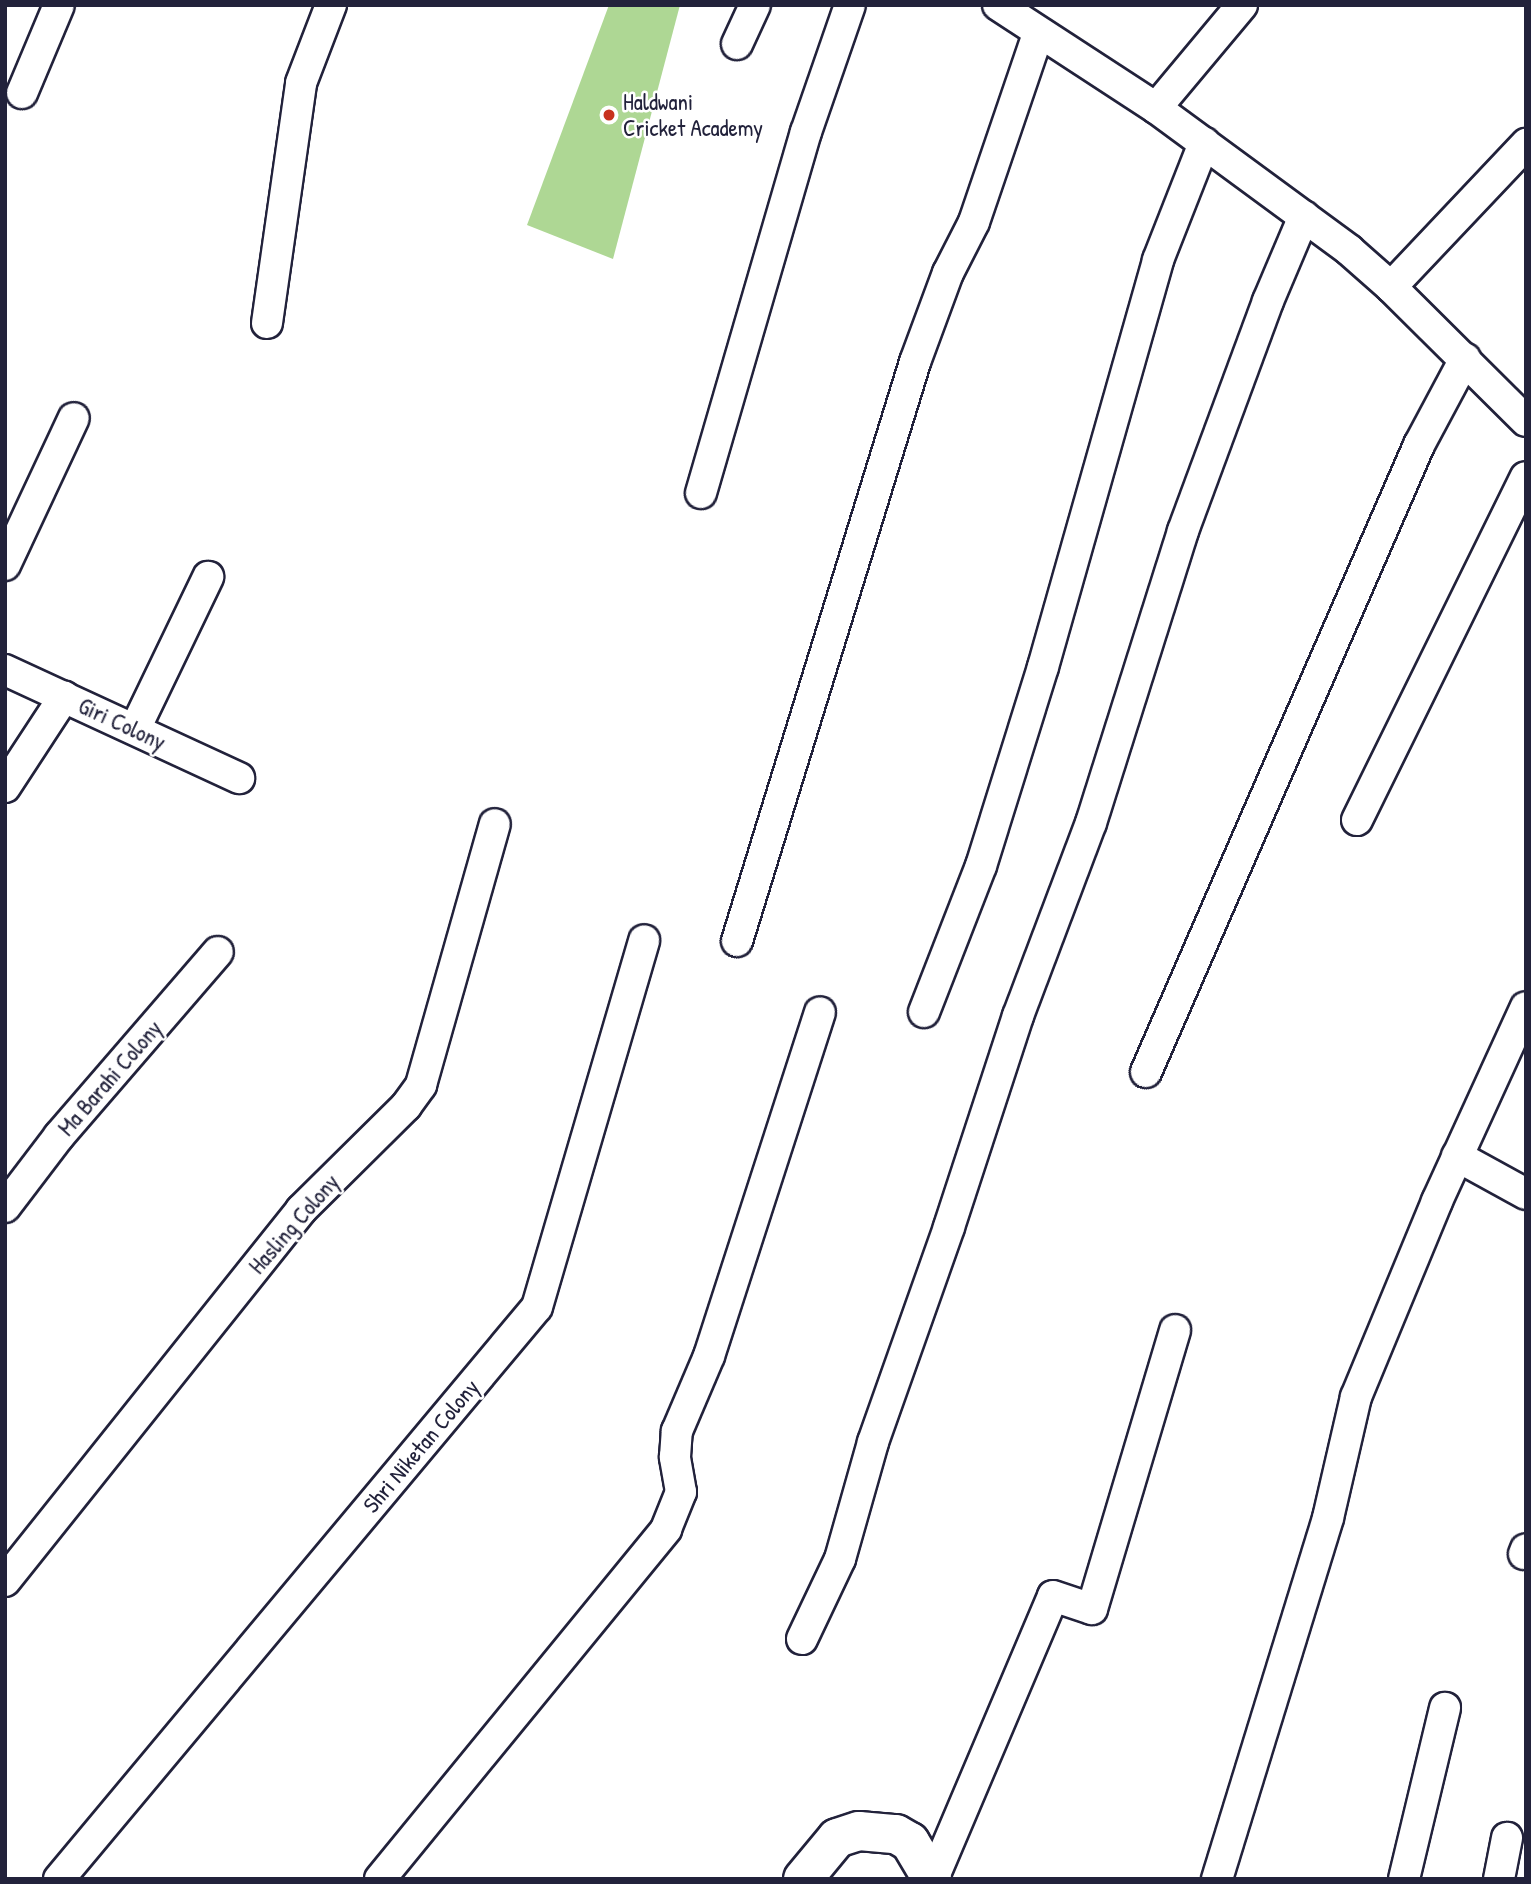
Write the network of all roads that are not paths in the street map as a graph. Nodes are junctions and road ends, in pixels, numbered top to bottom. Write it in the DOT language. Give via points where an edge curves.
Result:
graph roads {
  1 [pos="59,5"];
  2 [pos="331,5"];
  3 [pos="755,5"];
  4 [pos="850,5"];
  5 [pos="1242,5"];
  6 [pos="1008,8"];
  7 [pos="1038,34"];
  8 [pos="737,44"];
  9 [pos="22,93"];
  10 [pos="1156,108"];
  11 [pos="1204,143"];
  12 [pos="1526,144"];
  13 [pos="1304,216"];
  14 [pos="1391,287"];
  15 [pos="267,323"];
  16 [pos="1465,359"];
  17 [pos="74,418"];
  18 [pos="1526,421"];
  19 [pos="1526,477"];
  20 [pos="701,493"];
  21 [pos="5,565"];
  22 [pos="208,577"];
  23 [pos="5,670"];
  24 [pos="64,696"];
  25 [pos="135,729"];
  26 [pos="239,778"];
  27 [pos="5,787"];
  28 [pos="1357,820"];
  29 [pos="495,824"];
  30 [pos="644,940"];
  31 [pos="737,941"];
  32 [pos="218,952"];
  33 [pos="1526,1007"];
  34 [pos="820,1012"];
  35 [pos="924,1012"];
  36 [pos="1146,1072"];
  37 [pos="1457,1156"];
  38 [pos="1526,1194"];
  39 [pos="5,1207"];
  40 [pos="1175,1330"];
  41 [pos="5,1581"];
  42 [pos="802,1639"];
  43 [pos="1445,1708"];
  44 [pos="1507,1838"];
  45 [pos="59,1879"];
  46 [pos="380,1879"];
  47 [pos="803,1879"];
  48 [pos="932,1879"];
  49 [pos="1217,1879"];
  50 [pos="1404,1879"];
  51 [pos="1499,1879"];
  1 -- 9 [label="street"];
  2 -- 15 [label="street" via="301,83"];
  3 -- 8 [label="street"];
  4 -- 20 [label="street" via="806,132"];
  5 -- 10 [label="street"];
  6 -- 7 [label="street"];
  7 -- 10 [label="street"];
  7 -- 31 [label="street" via="974,222 948,272 915,362"];
  10 -- 11 [label="street"];
  11 -- 13 [label="street"];
  11 -- 35 [label="street" via="1158,260 1043,667 981,866"];
  12 -- 14 [label="street"];
  13 -- 14 [label="street"];
  13 -- 42 [label="street" via="1183,531 1091,823 1017,1016 873,1442 840,1559"];
  14 -- 16 [label="street"];
  16 -- 18 [label="street"];
  16 -- 36 [label="street" via="1419,444"];
  17 -- 21 [label="street"];
  19 -- 28 [label="street"];
  22 -- 25 [label="street"];
  23 -- 24 [label="street, Giri Colony"];
  24 -- 25 [label="street, Giri Colony"];
  24 -- 27 [label="street"];
  25 -- 26 [label="street, Giri Colony"];
  29 -- 41 [label="street, Hasling Colony" via="421,1085 406,1106 302,1210"];
  30 -- 45 [label="street, Shri Niketan Colony" via="537,1307"];
  32 -- 39 [label="street, Ma Barahi Colony" via="59,1136"];
  33 -- 37 [label="street"];
  34 -- 46 [label="street" via="709,1356 677,1431 675,1457 681,1492 666,1529"];
  37 -- 38 [label="street"];
  37 -- 49 [label="street" via="1356,1397 1328,1518"];
  40 -- 48 [label="street" via="1092,1609 1053,1596"];
  43 -- 50 [label="street"];
  44 -- 51 [label="street"];
  47 -- 48 [label="street" via="837,1838 859,1831 896,1834 910,1842"];
}
